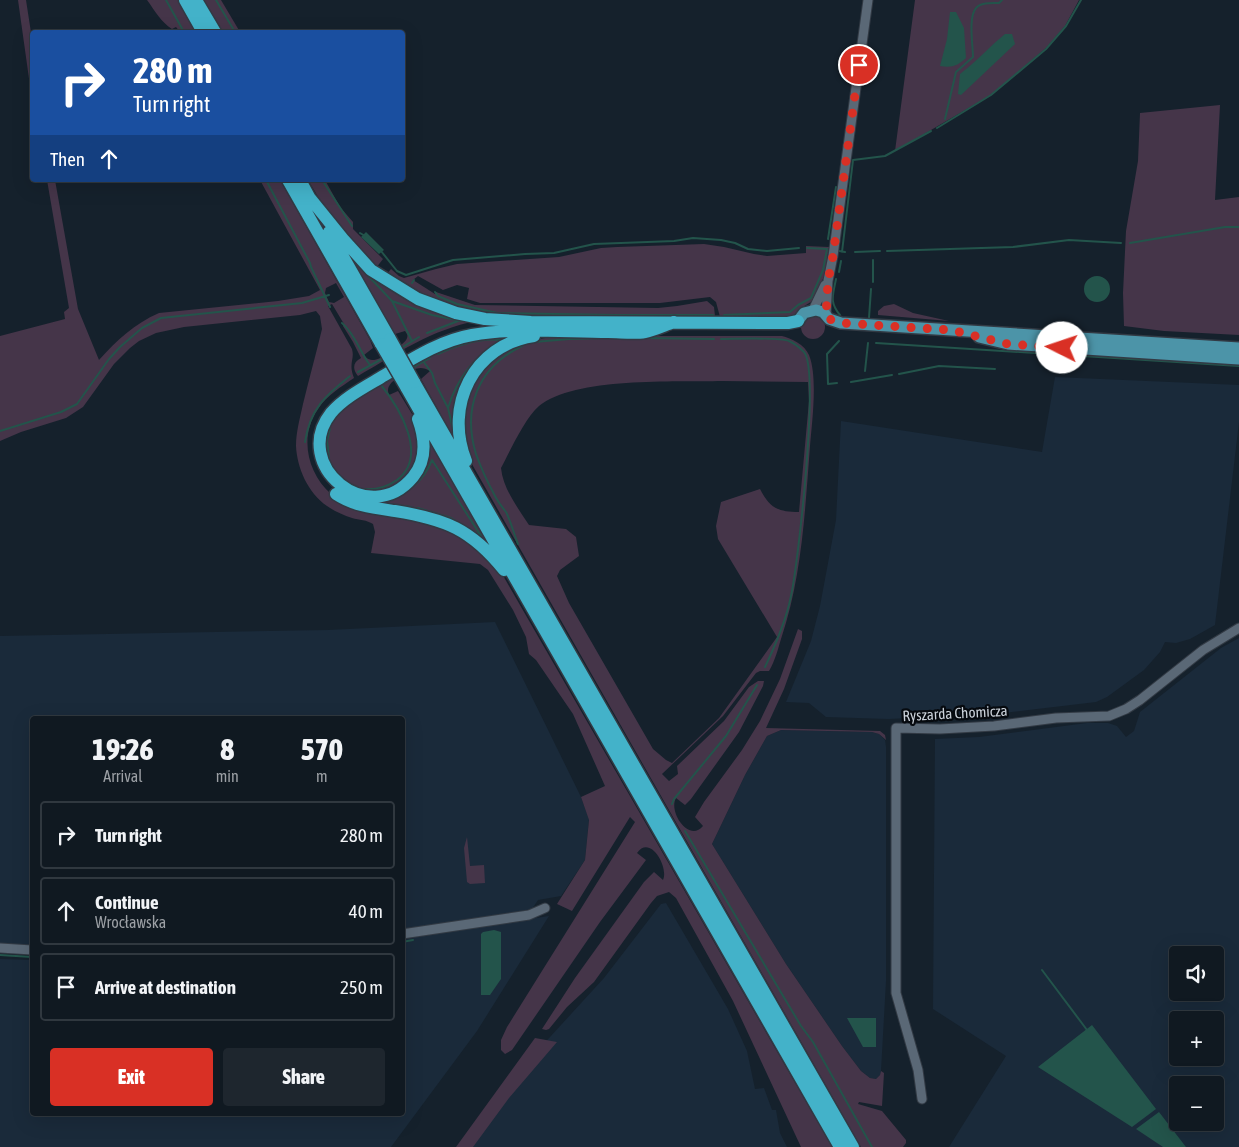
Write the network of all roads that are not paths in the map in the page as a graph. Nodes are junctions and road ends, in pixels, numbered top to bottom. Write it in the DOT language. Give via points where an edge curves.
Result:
graph roads {
  1 [pos="185,0"];
  2 [pos="196,0"];
  3 [pos="868,0"];
  4 [pos="203,30"];
  5 [pos="215,30"];
  6 [pos="289,182"];
  7 [pos="301,182"];
  8 [pos="309,197"];
  9 [pos="828,281"];
  10 [pos="813,310"];
  11 [pos="826,315"];
  12 [pos="798,320"];
  13 [pos="531,322"];
  14 [pos="674,322"];
  15 [pos="951,330"];
  16 [pos="566,332"];
  17 [pos="385,341"];
  18 [pos="1239,348"];
  19 [pos="1239,359"];
  20 [pos="410,384"];
  21 [pos="508,543"];
  22 [pos="524,595"];
  23 [pos="1239,628"];
  24 [pos="545,908"];
  25 [pos="405,934"];
  26 [pos="0,948"];
  27 [pos="30,950"];
  28 [pos="922,1099"];
  29 [pos="840,1147"];
  30 [pos="853,1147"];
  1 -- 4 [label="highway"];
  2 -- 5 [label="highway"];
  3 -- 9 [label="street"];
  6 -- 17 [label="highway"];
  7 -- 8 [label="highway"];
  8 -- 13 [label="highway" via="371,270 411,296 467,316"];
  8 -- 17 [label="highway"];
  9 -- 10 [label="street"];
  9 -- 11 [label="street"];
  10 -- 11 [label="main road"];
  10 -- 12 [label="main road"];
  11 -- 15 [label="main road" via="841,323"];
  12 -- 14 [label="highway"];
  13 -- 14 [label="highway"];
  13 -- 22 [label="highway" via="476,326 427,342 334,398 318,419 312,442 317,469 333,491 363,506 437,519 458,529 490,554"];
  14 -- 16 [label="highway" via="645,332"];
  15 -- 18 [label="main road"];
  15 -- 19 [label="main road" via="1008,344"];
  16 -- 20 [label="highway" via="497,332 457,338 422,354 340,404 328,418 321,444 326,468 333,480 345,489 362,496 383,496 400,488 416,472 422,458 423,433"];
  16 -- 21 [label="highway" via="530,336 505,345 478,367 462,396 458,432 464,456"];
  17 -- 20 [label="highway, bridge"];
  20 -- 21 [label="highway"];
  20 -- 22 [label="highway"];
  21 -- 30 [label="highway"];
  22 -- 29 [label="highway"];
  23 -- 28 [label="street, Ryszarda Chomicza" via="1203,650 1140,700 1108,716 1056,718 994,726 896,728 896,993 915,1059"];
  24 -- 25 [label="street" via="529,915"];
  26 -- 27 [label="street"];
}
